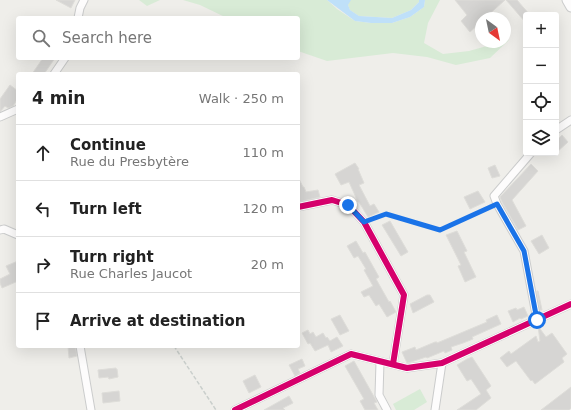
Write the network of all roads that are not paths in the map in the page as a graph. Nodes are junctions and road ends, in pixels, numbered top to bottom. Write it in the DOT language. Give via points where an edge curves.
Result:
graph roads {
  1 [pos="84,0"];
  2 [pos="567,0"];
  3 [pos="571,7"];
  4 [pos="78,16"];
  5 [pos="64,60"];
  6 [pos="55,72"];
  7 [pos="16,110"];
  8 [pos="0,117"];
  9 [pos="571,120"];
  10 [pos="559,128"];
  11 [pos="529,156"];
  12 [pos="300,207"];
  13 [pos="0,230"];
  14 [pos="16,234"];
  15 [pos="571,304"];
  16 [pos="537,320"];
  17 [pos="80,348"];
  18 [pos="380,362"];
  19 [pos="442,363"];
  20 [pos="393,364"];
  21 [pos="91,410"];
  22 [pos="235,410"];
  23 [pos="387,410"];
  24 [pos="435,410"];
  1 -- 4 [label="street"];
  2 -- 3 [label="street"];
  5 -- 6 [label="street"];
  7 -- 8 [label="street"];
  9 -- 10 [label="street"];
  11 -- 16 [label="street" via="494,196 524,251"];
  12 -- 20 [label="street" via="332,200 348,205 364,222 404,295"];
  13 -- 14 [label="street"];
  15 -- 16 [label="street"];
  16 -- 19 [label="street"];
  17 -- 21 [label="street"];
  18 -- 20 [label="street"];
  18 -- 22 [label="street" via="352,354"];
  18 -- 23 [label="street" via="379,396"];
  19 -- 20 [label="street" via="407,368"];
  19 -- 24 [label="street"];
}
